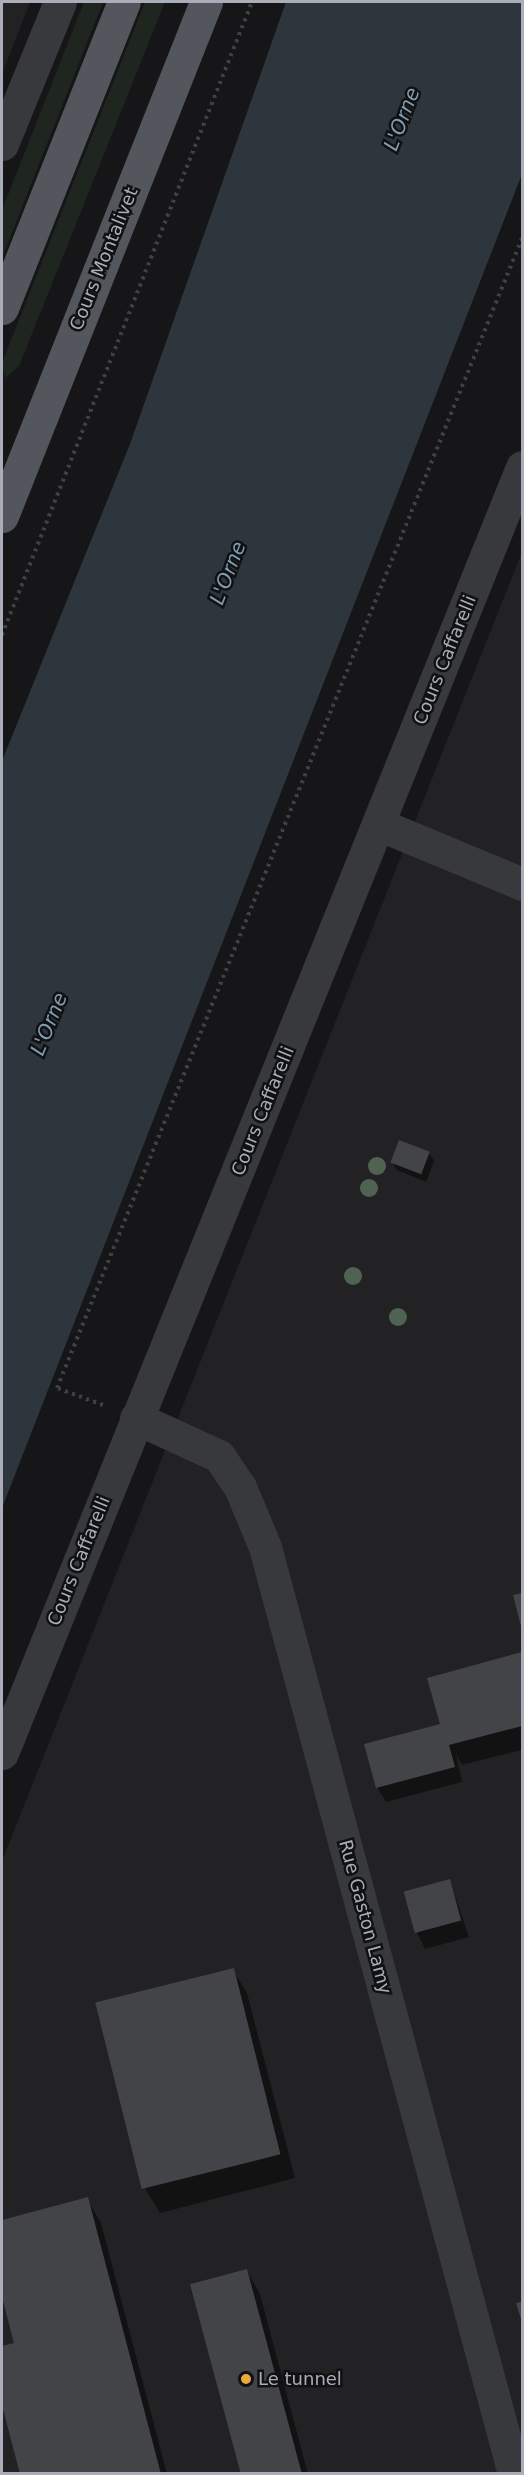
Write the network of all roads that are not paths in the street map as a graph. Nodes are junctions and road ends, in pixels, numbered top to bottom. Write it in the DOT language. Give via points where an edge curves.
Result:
graph roads {
  1 [pos="60,2"];
  2 [pos="124,2"];
  3 [pos="206,2"];
  4 [pos="2,144"];
  5 [pos="2,308"];
  6 [pos="522,467"];
  7 [pos="2,516"];
  8 [pos="378,824"];
  9 [pos="522,884"];
  10 [pos="136,1418"];
  11 [pos="2,1753"];
  12 [pos="514,2474"];
  1 -- 4 [label="street"];
  2 -- 5 [label="main road"];
  3 -- 7 [label="main road, Cours Montalivet"];
  6 -- 8 [label="street, Cours Caffarelli"];
  8 -- 9 [label="street"];
  8 -- 10 [label="street, Cours Caffarelli"];
  10 -- 11 [label="street, Cours Caffarelli"];
  10 -- 12 [label="street, Rue Gaston Lamy" via="219,1456 240,1487 265,1547"];
}
